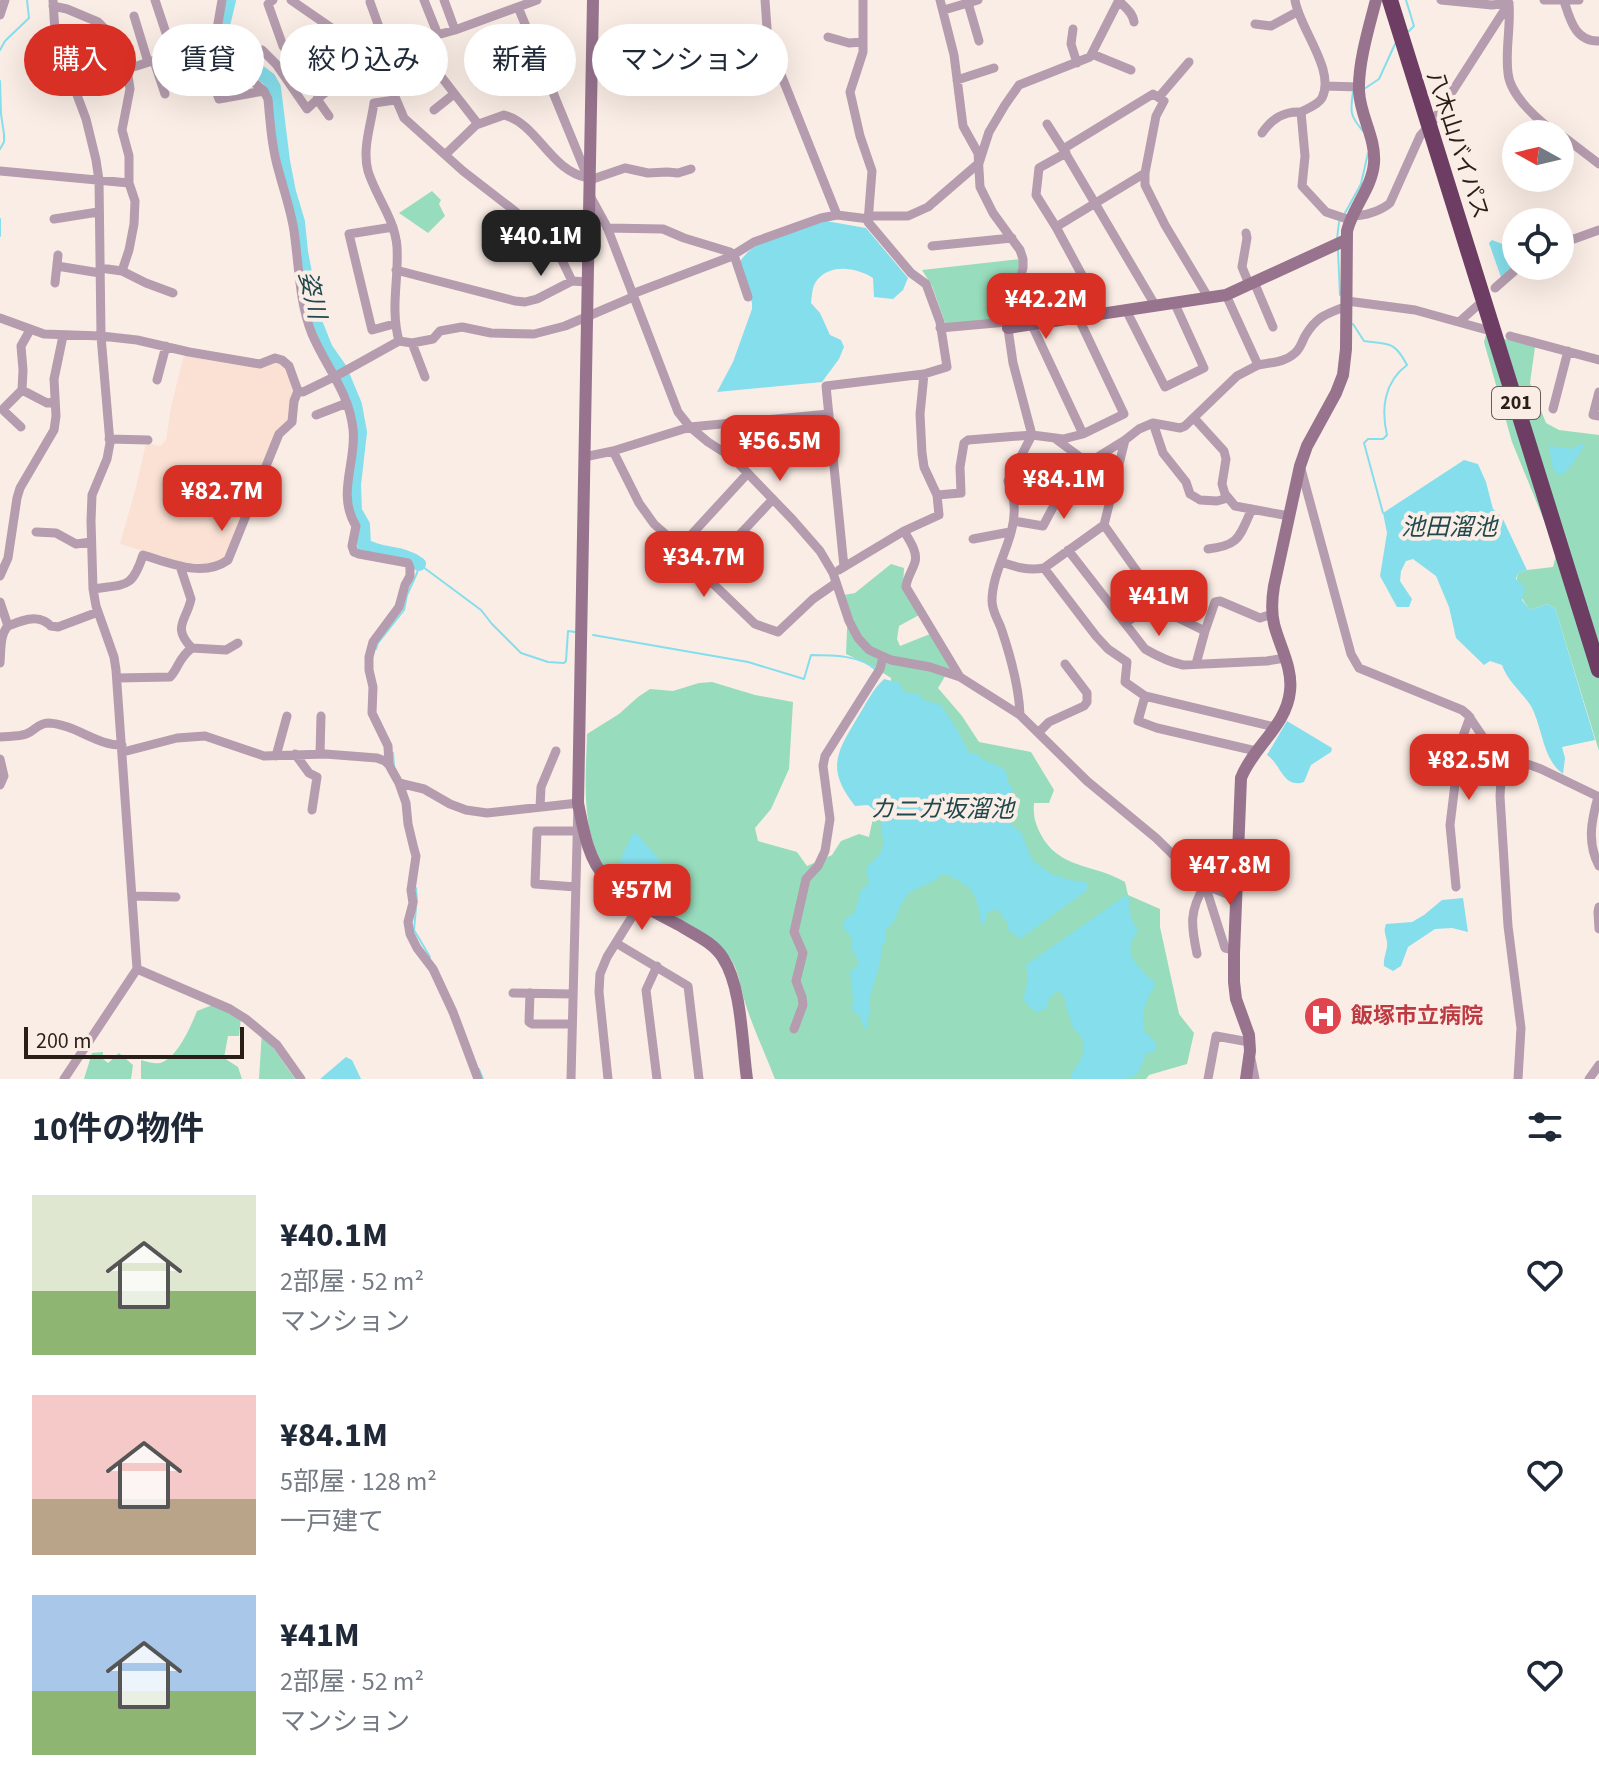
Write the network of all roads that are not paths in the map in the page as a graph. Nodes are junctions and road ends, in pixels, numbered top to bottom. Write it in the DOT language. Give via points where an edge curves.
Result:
graph roads {
  1 [pos="5,0"];
  2 [pos="155,0"];
  3 [pos="222,0"];
  4 [pos="273,0"];
  5 [pos="291,0"];
  6 [pos="424,0"];
  7 [pos="444,0"];
  8 [pos="537,0"];
  9 [pos="593,0"];
  10 [pos="765,0"];
  11 [pos="863,0"];
  12 [pos="1119,0"];
  13 [pos="1295,0"];
  14 [pos="1376,0"];
  15 [pos="1390,0"];
  16 [pos="1441,0"];
  17 [pos="1544,0"];
  18 [pos="1579,0"];
  19 [pos="973,1"];
  20 [pos="1564,1"];
  21 [pos="370,2"];
  22 [pos="1509,2"];
  23 [pos="53,3"];
  24 [pos="513,5"];
  25 [pos="942,5"];
  26 [pos="1297,12"];
  27 [pos="0,15"];
  28 [pos="134,16"];
  29 [pos="1134,22"];
  30 [pos="100,24"];
  31 [pos="163,24"];
  32 [pos="218,24"];
  33 [pos="326,24"];
  34 [pos="378,24"];
  35 [pos="434,24"];
  36 [pos="592,24"];
  37 [pos="1255,24"];
  38 [pos="1073,29"];
  39 [pos="455,30"];
  40 [pos="448,32"];
  41 [pos="828,37"];
  42 [pos="979,41"];
  43 [pos="1599,41"];
  44 [pos="863,42"];
  45 [pos="592,45"];
  46 [pos="264,52"];
  47 [pos="1092,54"];
  48 [pos="151,61"];
  49 [pos="1189,62"];
  50 [pos="1077,63"];
  51 [pos="136,66"];
  52 [pos="994,68"];
  53 [pos="1131,70"];
  54 [pos="957,80"];
  55 [pos="448,86"];
  56 [pos="1325,86"];
  57 [pos="1359,87"];
  58 [pos="264,91"];
  59 [pos="454,94"];
  60 [pos="129,96"];
  61 [pos="218,96"];
  62 [pos="236,96"];
  63 [pos="322,96"];
  64 [pos="393,96"];
  65 [pos="1159,97"];
  66 [pos="319,98"];
  67 [pos="395,100"];
  68 [pos="434,110"];
  69 [pos="1301,112"];
  70 [pos="329,116"];
  71 [pos="1539,120"];
  72 [pos="478,124"];
  73 [pos="1047,124"];
  74 [pos="1262,133"];
  75 [pos="1574,146"];
  76 [pos="1065,151"];
  77 [pos="446,154"];
  78 [pos="979,163"];
  79 [pos="1599,164"];
  80 [pos="691,169"];
  81 [pos="0,171"];
  82 [pos="1145,173"];
  83 [pos="589,179"];
  84 [pos="99,180"];
  85 [pos="129,183"];
  86 [pos="589,194"];
  87 [pos="1096,203"];
  88 [pos="98,212"];
  89 [pos="837,215"];
  90 [pos="869,217"];
  91 [pos="1346,218"];
  92 [pos="54,219"];
  93 [pos="393,227"];
  94 [pos="1056,227"];
  95 [pos="607,228"];
  96 [pos="1599,230"];
  97 [pos="1246,233"];
  98 [pos="1012,238"];
  99 [pos="1574,239"];
  100 [pos="1340,243"];
  101 [pos="932,246"];
  102 [pos="58,255"];
  103 [pos="734,255"];
  104 [pos="57,266"];
  105 [pos="100,270"];
  106 [pos="396,270"];
  107 [pos="122,271"];
  108 [pos="1504,280"];
  109 [pos="572,281"];
  110 [pos="587,282"];
  111 [pos="55,283"];
  112 [pos="1252,283"];
  113 [pos="1495,288"];
  114 [pos="173,293"];
  115 [pos="633,295"];
  116 [pos="1226,295"];
  117 [pos="748,297"];
  118 [pos="1065,297"];
  119 [pos="1208,297"];
  120 [pos="1174,302"];
  121 [pos="1347,304"];
  122 [pos="1155,305"];
  123 [pos="1477,306"];
  124 [pos="1126,310"];
  125 [pos="1103,314"];
  126 [pos="586,316"];
  127 [pos="0,318"];
  128 [pos="1076,318"];
  129 [pos="1459,322"];
  130 [pos="394,324"];
  131 [pos="1008,325"];
  132 [pos="1032,325"];
  133 [pos="1273,327"];
  134 [pos="940,328"];
  135 [pos="30,330"];
  136 [pos="1487,330"];
  137 [pos="63,336"];
  138 [pos="101,336"];
  139 [pos="1510,336"];
  140 [pos="399,341"];
  141 [pos="412,343"];
  142 [pos="166,346"];
  143 [pos="1568,351"];
  144 [pos="1599,360"];
  145 [pos="1258,365"];
  146 [pos="924,374"];
  147 [pos="336,376"];
  148 [pos="425,377"];
  149 [pos="157,380"];
  150 [pos="22,390"];
  151 [pos="298,391"];
  152 [pos="1599,392"];
  153 [pos="54,402"];
  154 [pos="347,403"];
  155 [pos="1553,409"];
  156 [pos="829,414"];
  157 [pos="316,415"];
  158 [pos="1599,416"];
  159 [pos="1194,418"];
  160 [pos="1153,423"];
  161 [pos="21,427"];
  162 [pos="690,427"];
  163 [pos="1083,434"];
  164 [pos="1032,435"];
  165 [pos="1054,438"];
  166 [pos="109,439"];
  167 [pos="148,440"];
  168 [pos="1125,440"];
  169 [pos="613,451"];
  170 [pos="584,457"];
  171 [pos="1080,457"];
  172 [pos="1300,466"];
  173 [pos="748,473"];
  174 [pos="937,495"];
  175 [pos="1228,498"];
  176 [pos="773,499"];
  177 [pos="1252,509"];
  178 [pos="1289,516"];
  179 [pos="1014,521"];
  180 [pos="1104,525"];
  181 [pos="904,531"];
  182 [pos="36,532"];
  183 [pos="1010,532"];
  184 [pos="973,539"];
  185 [pos="91,542"];
  186 [pos="680,547"];
  187 [pos="1208,549"];
  188 [pos="1068,550"];
  189 [pos="1001,562"];
  190 [pos="180,566"];
  191 [pos="844,567"];
  192 [pos="1044,568"];
  193 [pos="703,574"];
  194 [pos="0,576"];
  195 [pos="834,578"];
  196 [pos="93,589"];
  197 [pos="1159,601"];
  198 [pos="0,602"];
  199 [pos="98,612"];
  200 [pos="1272,614"];
  201 [pos="1125,623"];
  202 [pos="8,626"];
  203 [pos="1205,631"];
  204 [pos="238,643"];
  205 [pos="192,648"];
  206 [pos="883,657"];
  207 [pos="1285,658"];
  208 [pos="0,663"];
  209 [pos="1065,664"];
  210 [pos="1196,664"];
  211 [pos="1599,670"];
  212 [pos="960,677"];
  213 [pos="117,678"];
  214 [pos="1145,696"];
  215 [pos="1020,715"];
  216 [pos="287,716"];
  217 [pos="321,716"];
  218 [pos="1470,717"];
  219 [pos="1275,727"];
  220 [pos="1039,732"];
  221 [pos="0,737"];
  222 [pos="123,748"];
  223 [pos="556,751"];
  224 [pos="1256,751"];
  225 [pos="295,754"];
  226 [pos="320,754"];
  227 [pos="276,756"];
  228 [pos="0,759"];
  229 [pos="389,765"];
  230 [pos="1502,765"];
  231 [pos="399,783"];
  232 [pos="0,785"];
  233 [pos="1599,797"];
  234 [pos="578,803"];
  235 [pos="540,807"];
  236 [pos="312,810"];
  237 [pos="577,831"];
  238 [pos="1599,866"];
  239 [pos="1205,885"];
  240 [pos="576,887"];
  241 [pos="1456,887"];
  242 [pos="132,896"];
  243 [pos="176,897"];
  244 [pos="1237,898"];
  245 [pos="640,904"];
  246 [pos="1599,907"];
  247 [pos="1599,929"];
  248 [pos="616,943"];
  249 [pos="1234,950"];
  250 [pos="1197,954"];
  251 [pos="657,966"];
  252 [pos="137,969"];
  253 [pos="513,993"];
  254 [pos="530,993"];
  255 [pos="573,994"];
  256 [pos="572,1024"];
  257 [pos="794,1029"];
  258 [pos="1250,1046"];
  259 [pos="1599,1065"];
  260 [pos="64,1079"];
  261 [pos="301,1079"];
  262 [pos="478,1079"];
  263 [pos="571,1079"];
  264 [pos="608,1079"];
  265 [pos="657,1079"];
  266 [pos="699,1079"];
  267 [pos="747,1079"];
  268 [pos="1208,1079"];
  269 [pos="1246,1079"];
  270 [pos="1255,1079"];
  271 [pos="1518,1079"];
  272 [pos="1589,1079"];
  1 -- 27 [label="street"];
  2 -- 31 [label="street"];
  3 -- 32 [label="street"];
  4 -- 66 [label="street" via="268,4 283,46"];
  5 -- 33 [label="street"];
  6 -- 35 [label="street"];
  7 -- 39 [label="street"];
  8 -- 24 [label="street"];
  9 -- 36 [label="street"];
  10 -- 89 [label="street" via="768,42"];
  11 -- 44 [label="street"];
  12 -- 29 [label="street"];
  12 -- 47 [label="street"];
  13 -- 26 [label="street"];
  14 -- 57 [label="street"];
  15 -- 211 [label="highway, 八木山バイパス / 201"];
  16 -- 22 [label="street"];
  17 -- 20 [label="street"];
  18 -- 20 [label="street"];
  19 -- 25 [label="street"];
  19 -- 42 [label="street"];
  20 -- 43 [label="street" via="1575,31"];
  21 -- 34 [label="street"];
  22 -- 71 [label="street" via="1509,82"];
  22 -- 91 [label="street" via="1420,136 1390,203"];
  23 -- 30 [label="street"];
  23 -- 84 [label="street" via="55,32 92,138"];
  24 -- 39 [label="street"];
  24 -- 83 [label="street"];
  25 -- 54 [label="street"];
  26 -- 37 [label="street" via="1271,26"];
  26 -- 56 [label="street" via="1319,57"];
  28 -- 48 [label="street"];
  38 -- 50 [label="street" via="1071,48"];
  39 -- 40 [label="street"];
  41 -- 44 [label="street"];
  44 -- 90 [label="street" via="850,92 872,171"];
  45 -- 83 [label="street"];
  46 -- 66 [label="street" via="307,109"];
  47 -- 50 [label="street"];
  47 -- 53 [label="street"];
  48 -- 51 [label="street"];
  49 -- 65 [label="street"];
  50 -- 78 [label="street" via="1015,89 989,132"];
  52 -- 54 [label="street"];
  54 -- 78 [label="street" via="963,126"];
  55 -- 59 [label="street"];
  56 -- 57 [label="street"];
  56 -- 69 [label="street" via="1319,102"];
  57 -- 91 [label="street" via="1375,161 1371,181"];
  58 -- 147 [label="street" via="312,333"];
  59 -- 68 [label="street"];
  59 -- 72 [label="street"];
  60 -- 85 [label="street" via="122,130"];
  61 -- 62 [label="street"];
  63 -- 66 [label="street"];
  64 -- 67 [label="street"];
  65 -- 76 [label="street" via="1153,94"];
  65 -- 82 [label="street" via="1164,101"];
  66 -- 70 [label="street"];
  67 -- 77 [label="street" via="404,118"];
  67 -- 93 [label="street" via="374,103 365,154"];
  69 -- 74 [label="street" via="1284,113"];
  69 -- 91 [label="street" via="1302,186 1326,212"];
  72 -- 77 [label="street"];
  72 -- 83 [label="street" via="509,116 557,161"];
  73 -- 76 [label="street"];
  75 -- 79 [label="street"];
  76 -- 87 [label="street"];
  76 -- 94 [label="street" via="1039,168 1036,195"];
  77 -- 109 [label="street" via="556,248"];
  78 -- 90 [label="street" via="917,213"];
  78 -- 98 [label="street" via="980,187"];
  80 -- 83 [label="street" via="648,173 625,168"];
  81 -- 84 [label="street"];
  82 -- 87 [label="street"];
  82 -- 119 [label="street" via="1147,192"];
  83 -- 86 [label="street"];
  84 -- 85 [label="street"];
  84 -- 88 [label="street"];
  85 -- 107 [label="street" via="134,224"];
  86 -- 95 [label="street"];
  86 -- 110 [label="street"];
  87 -- 94 [label="street"];
  87 -- 122 [label="street"];
  88 -- 92 [label="street"];
  88 -- 105 [label="street"];
  89 -- 90 [label="street"];
  89 -- 103 [label="street" via="754,242"];
  90 -- 134 [label="street" via="911,273 926,284"];
  91 -- 100 [label="street"];
  93 -- 106 [label="street"];
  93 -- 130 [label="street" via="349,234 372,330"];
  94 -- 125 [label="street"];
  95 -- 103 [label="street" via="663,229"];
  95 -- 115 [label="street"];
  96 -- 99 [label="street"];
  97 -- 112 [label="street" via="1242,267"];
  98 -- 101 [label="street"];
  98 -- 131 [label="street" via="1023,268"];
  100 -- 112 [label="street"];
  100 -- 121 [label="street"];
  102 -- 104 [label="street"];
  103 -- 115 [label="street"];
  103 -- 117 [label="street"];
  104 -- 105 [label="street"];
  104 -- 111 [label="street"];
  105 -- 107 [label="street"];
  105 -- 138 [label="street"];
  106 -- 109 [label="street" via="525,302"];
  106 -- 130 [label="street"];
  107 -- 114 [label="street"];
  108 -- 113 [label="street"];
  109 -- 110 [label="street"];
  110 -- 126 [label="street"];
  112 -- 116 [label="street"];
  112 -- 133 [label="street"];
  115 -- 126 [label="street"];
  115 -- 162 [label="street" via="678,412"];
  116 -- 119 [label="street"];
  116 -- 145 [label="street"];
  118 -- 128 [label="street"];
  119 -- 120 [label="street"];
  120 -- 122 [label="street"];
  120 -- 124 [label="street" via="1204,368 1165,387"];
  121 -- 129 [label="street" via="1415,310"];
  121 -- 145 [label="street" via="1314,322 1298,351 1288,358"];
  121 -- 172 [label="street" via="1343,375"];
  122 -- 124 [label="street"];
  123 -- 129 [label="street"];
  124 -- 125 [label="street"];
  125 -- 128 [label="street"];
  126 -- 141 [label="street" via="534,334 462,327"];
  126 -- 170 [label="street"];
  127 -- 135 [label="street"];
  128 -- 132 [label="street"];
  128 -- 163 [label="street" via="1124,414"];
  129 -- 136 [label="street"];
  130 -- 140 [label="street"];
  131 -- 132 [label="street"];
  131 -- 134 [label="street"];
  131 -- 164 [label="street"];
  132 -- 163 [label="street"];
  134 -- 146 [label="street" via="947,367"];
  135 -- 137 [label="street"];
  135 -- 150 [label="street" via="21,346"];
  137 -- 138 [label="street"];
  137 -- 153 [label="street"];
  138 -- 142 [label="street"];
  138 -- 166 [label="street"];
  139 -- 143 [label="street"];
  140 -- 141 [label="street"];
  140 -- 147 [label="street"];
  141 -- 148 [label="street"];
  142 -- 149 [label="street"];
  142 -- 151 [label="street" via="260,364 282,360"];
  143 -- 144 [label="street"];
  143 -- 155 [label="street"];
  145 -- 159 [label="street" via="1237,376"];
  146 -- 156 [label="street" via="826,386"];
  146 -- 174 [label="street" via="922,453"];
  147 -- 151 [label="street"];
  147 -- 154 [label="street"];
  150 -- 153 [label="street"];
  150 -- 161 [label="street" via="4,408"];
  151 -- 190 [label="street" via="292,422 279,434 228,560 208,569"];
  152 -- 158 [label="street" via="1593,415"];
  153 -- 194 [label="street" via="54,430 20,488"];
  154 -- 157 [label="street"];
  154 -- 229 [label="street" via="354,432 347,486 356,526 354,552 408,563 410,568 399,607 373,642 369,657 372,713 388,746"];
  156 -- 162 [label="street"];
  156 -- 191 [label="street"];
  159 -- 160 [label="street" via="1180,428"];
  159 -- 175 [label="street" via="1226,455 1222,484"];
  160 -- 168 [label="street"];
  160 -- 175 [label="street" via="1163,453 1190,494 1200,500"];
  162 -- 169 [label="street"];
  162 -- 173 [label="street"];
  163 -- 165 [label="street"];
  164 -- 165 [label="street"];
  164 -- 174 [label="street" via="968,440 960,467 961,493"];
  164 -- 179 [label="street" via="1008,481"];
  165 -- 171 [label="street"];
  166 -- 167 [label="street"];
  166 -- 185 [label="street" via="92,495"];
  168 -- 171 [label="street" via="1091,461"];
  168 -- 180 [label="street"];
  169 -- 170 [label="street"];
  169 -- 186 [label="street" via="639,503"];
  170 -- 234 [label="street"];
  171 -- 179 [label="street" via="1043,526"];
  172 -- 178 [label="street"];
  172 -- 218 [label="street" via="1359,668"];
  173 -- 176 [label="street"];
  173 -- 186 [label="street"];
  174 -- 181 [label="street" via="939,515"];
  175 -- 177 [label="street" via="1235,506"];
  176 -- 193 [label="street"];
  176 -- 195 [label="street" via="820,551"];
  177 -- 178 [label="street"];
  177 -- 187 [label="street" via="1234,542"];
  178 -- 200 [label="street"];
  179 -- 183 [label="street"];
  180 -- 188 [label="street"];
  180 -- 197 [label="street"];
  181 -- 191 [label="street"];
  181 -- 212 [label="street" via="916,553 906,587"];
  182 -- 185 [label="street" via="56,533 76,544"];
  183 -- 184 [label="street"];
  183 -- 189 [label="street"];
  185 -- 196 [label="street"];
  186 -- 193 [label="street"];
  188 -- 192 [label="street"];
  188 -- 201 [label="street"];
  189 -- 192 [label="street"];
  189 -- 215 [label="street" via="992,604 1013,668"];
  190 -- 196 [label="street" via="143,555 131,580"];
  190 -- 205 [label="street" via="191,599 180,630"];
  191 -- 195 [label="street"];
  192 -- 214 [label="street" via="1102,643 1127,662 1125,682"];
  193 -- 195 [label="street" via="755,624 778,632"];
  195 -- 206 [label="street" via="858,638"];
  196 -- 199 [label="street"];
  197 -- 201 [label="street"];
  197 -- 203 [label="street" via="1168,613"];
  198 -- 202 [label="street"];
  199 -- 202 [label="street" via="58,627 39,618"];
  199 -- 213 [label="street"];
  200 -- 203 [label="street" via="1260,618 1215,602"];
  200 -- 207 [label="street"];
  201 -- 210 [label="street" via="1145,649 1171,662"];
  202 -- 208 [label="street"];
  203 -- 210 [label="street"];
  204 -- 205 [label="street" via="226,650"];
  205 -- 213 [label="street" via="170,677"];
  206 -- 212 [label="street"];
  206 -- 257 [label="street" via="825,756 830,819 825,851 806,879 794,932 803,953 796,981 803,1005"];
  207 -- 210 [label="street"];
  207 -- 219 [label="street" via="1290,690"];
  209 -- 220 [label="street" via="1087,693 1087,702"];
  212 -- 215 [label="street"];
  213 -- 222 [label="street"];
  214 -- 219 [label="street"];
  214 -- 224 [label="street" via="1138,721"];
  215 -- 220 [label="street"];
  216 -- 227 [label="street"];
  217 -- 226 [label="street"];
  218 -- 230 [label="street"];
  218 -- 241 [label="street" via="1454,760 1450,825"];
  219 -- 224 [label="street"];
  220 -- 239 [label="street"];
  221 -- 222 [label="street" via="30,733 47,723"];
  222 -- 227 [label="street" via="205,736"];
  222 -- 242 [label="street"];
  223 -- 235 [label="street" via="541,787"];
  224 -- 244 [label="street" via="1241,778"];
  225 -- 226 [label="street"];
  225 -- 227 [label="street"];
  225 -- 236 [label="street" via="317,777"];
  226 -- 229 [label="street" via="377,758"];
  228 -- 232 [label="street"];
  229 -- 231 [label="street"];
  230 -- 233 [label="street" via="1506,760 1522,762"];
  230 -- 271 [label="street" via="1508,926 1521,1028"];
  231 -- 235 [label="street" via="466,810"];
  231 -- 262 [label="street" via="416,856 410,934 433,969"];
  233 -- 238 [label="street" via="1591,820 1592,851"];
  234 -- 235 [label="street"];
  234 -- 237 [label="street"];
  234 -- 245 [label="street" via="597,865 605,878"];
  237 -- 240 [label="street"];
  237 -- 240 [label="street" via="537,831 535,884"];
  239 -- 244 [label="street"];
  239 -- 249 [label="street" via="1225,948"];
  239 -- 250 [label="street" via="1193,907"];
  240 -- 255 [label="street"];
  242 -- 243 [label="street"];
  242 -- 252 [label="street"];
  244 -- 249 [label="street"];
  245 -- 248 [label="street"];
  245 -- 267 [label="street" via="708,942 722,956 732,975"];
  246 -- 247 [label="street"];
  248 -- 251 [label="street"];
  248 -- 264 [label="street" via="600,974"];
  249 -- 258 [label="street" via="1236,999"];
  251 -- 265 [label="street" via="646,990"];
  251 -- 266 [label="street" via="688,986"];
  252 -- 260 [label="street"];
  252 -- 261 [label="street" via="246,1019 277,1045"];
  253 -- 254 [label="street"];
  254 -- 255 [label="street"];
  254 -- 256 [label="street" via="529,1022"];
  255 -- 256 [label="street"];
  256 -- 263 [label="street"];
  258 -- 268 [label="street" via="1216,1036"];
  258 -- 269 [label="street"];
  258 -- 270 [label="street"];
  259 -- 272 [label="street"];
}
